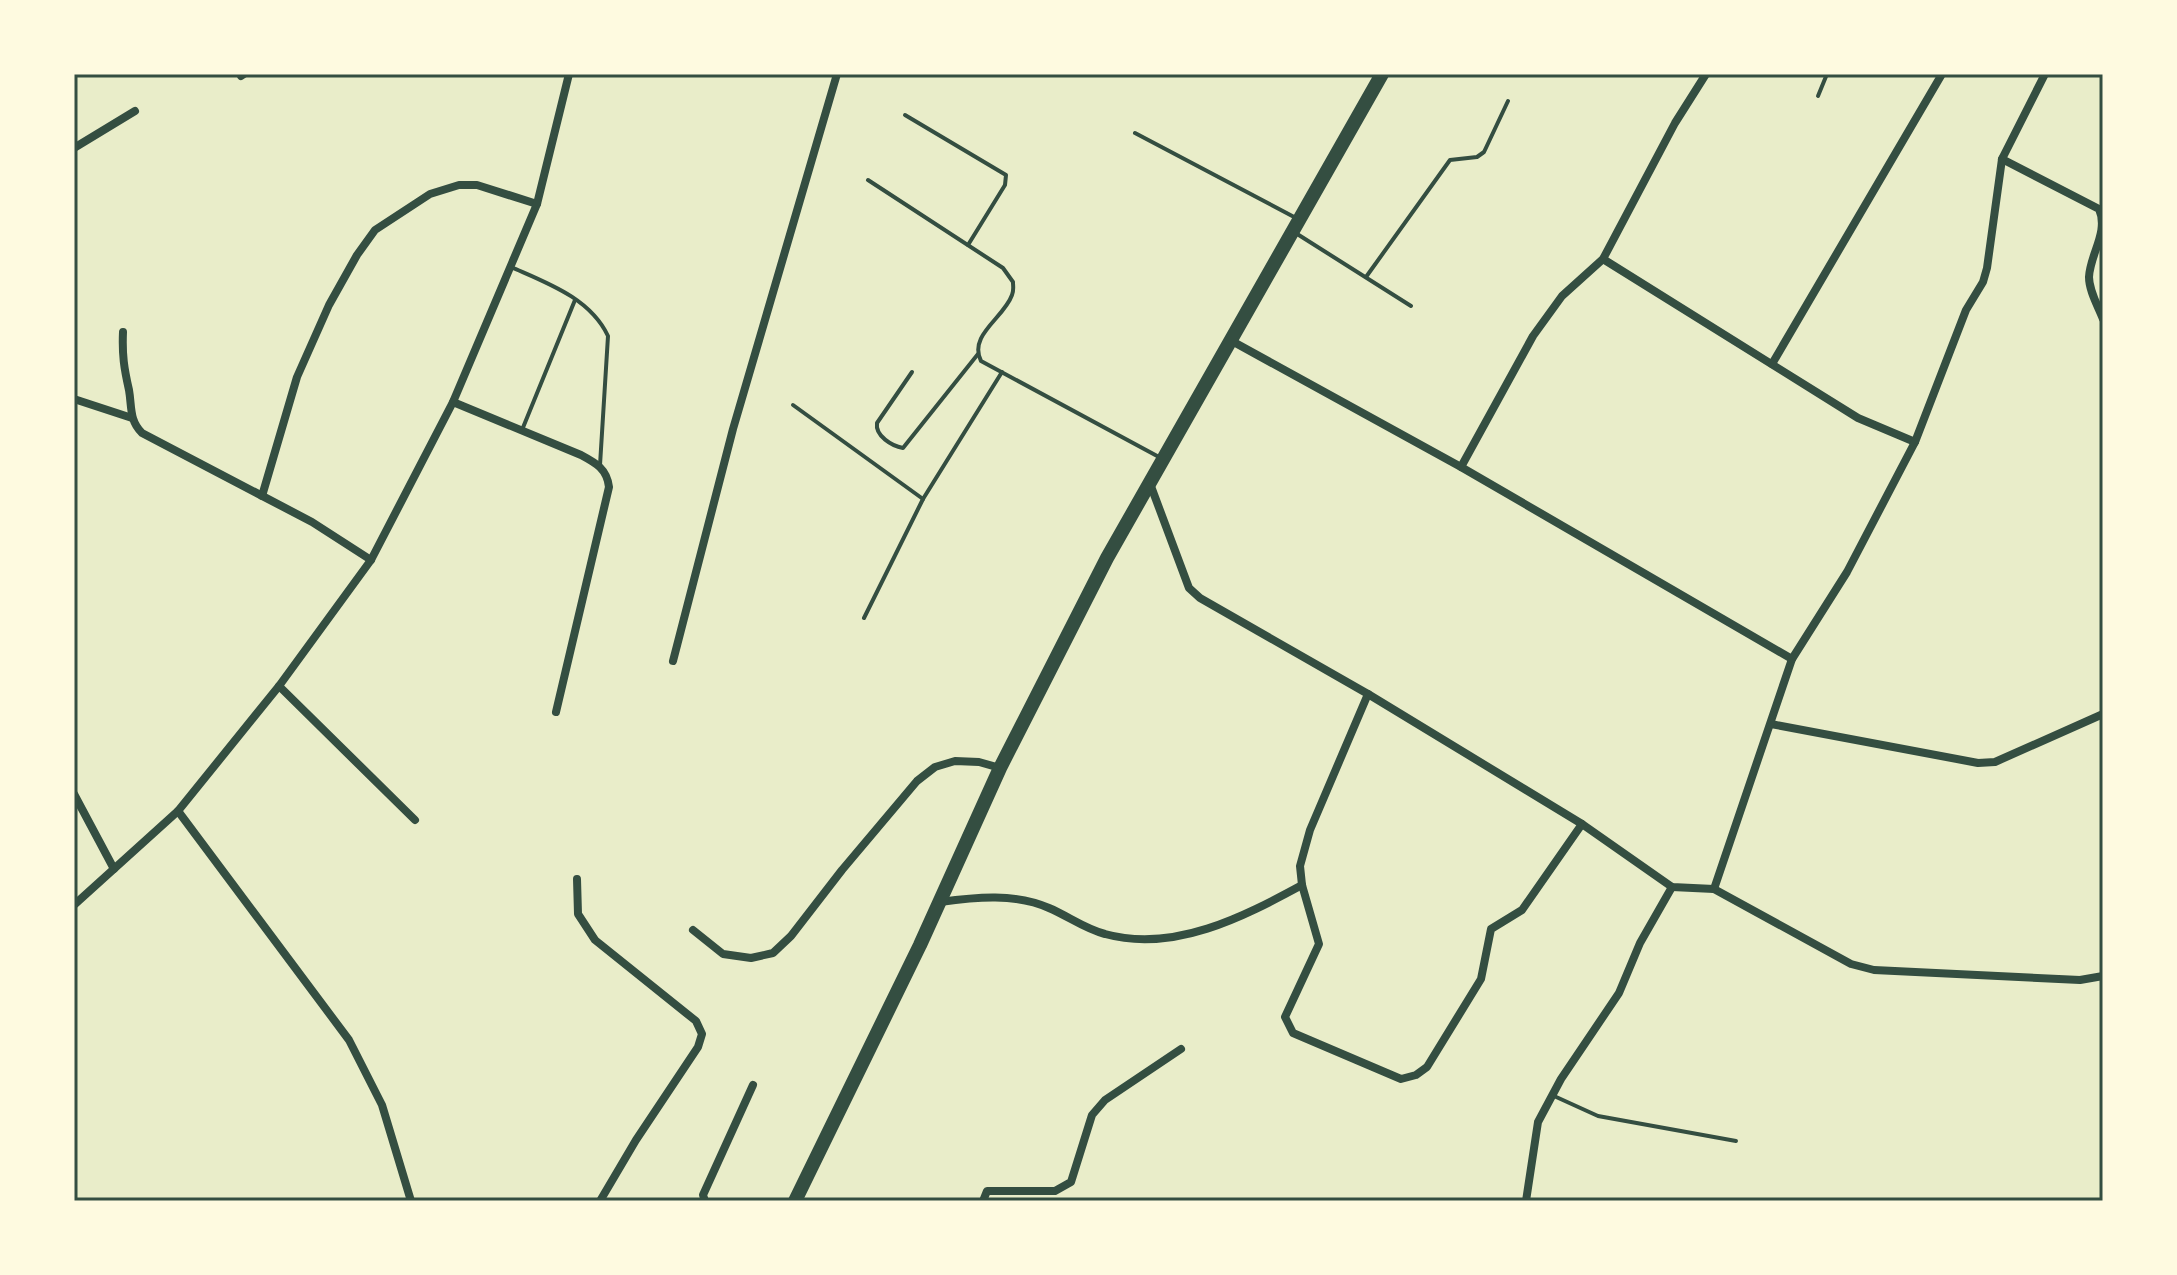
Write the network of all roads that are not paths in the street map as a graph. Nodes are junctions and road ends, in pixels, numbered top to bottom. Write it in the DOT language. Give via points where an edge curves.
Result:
graph roads {
  1 [pos="569,74"];
  2 [pos="837,74"];
  3 [pos="1706,74"];
  4 [pos="1827,74"];
  5 [pos="1942,74"];
  6 [pos="2045,74"];
  7 [pos="1377,76"];
  8 [pos="1818,96"];
  9 [pos="1508,101"];
  10 [pos="135,111"];
  11 [pos="905,115"];
  12 [pos="1135,133"];
  13 [pos="74,148"];
  14 [pos="2002,159"];
  15 [pos="868,180"];
  16 [pos="537,204"];
  17 [pos="1295,225"];
  18 [pos="968,245"];
  19 [pos="1603,259"];
  20 [pos="511,267"];
  21 [pos="1366,277"];
  22 [pos="575,300"];
  23 [pos="1411,306"];
  24 [pos="2103,319"];
  25 [pos="123,332"];
  26 [pos="1229,340"];
  27 [pos="978,354"];
  28 [pos="1772,364"];
  29 [pos="912,372"];
  30 [pos="1002,372"];
  31 [pos="74,399"];
  32 [pos="453,402"];
  33 [pos="793,405"];
  34 [pos="132,418"];
  35 [pos="522,430"];
  36 [pos="1915,442"];
  37 [pos="1161,459"];
  38 [pos="600,465"];
  39 [pos="1461,467"];
  40 [pos="1149,480"];
  41 [pos="262,496"];
  42 [pos="923,499"];
  43 [pos="371,560"];
  44 [pos="864,618"];
  45 [pos="1792,659"];
  46 [pos="673,661"];
  47 [pos="279,686"];
  48 [pos="1368,694"];
  49 [pos="556,712"];
  50 [pos="2103,714"];
  51 [pos="1771,724"];
  52 [pos="1000,768"];
  53 [pos="74,794"];
  54 [pos="178,811"];
  55 [pos="415,820"];
  56 [pos="1582,824"];
  57 [pos="114,869"];
  58 [pos="577,879"];
  59 [pos="1302,885"];
  60 [pos="1672,887"];
  61 [pos="1714,889"];
  62 [pos="940,902"];
  63 [pos="74,905"];
  64 [pos="693,930"];
  65 [pos="2103,976"];
  66 [pos="1181,1049"];
  67 [pos="753,1085"];
  68 [pos="1552,1095"];
  69 [pos="1736,1141"];
  70 [pos="411,1201"];
  71 [pos="600,1201"];
  72 [pos="705,1201"];
  73 [pos="795,1201"];
  74 [pos="983,1201"];
  75 [pos="1526,1201"];
  1 -- 16 [label="street"];
  2 -- 46 [label="street" via="733,429"];
  3 -- 19 [label="street"];
  4 -- 8 [label="lane"];
  5 -- 28 [label="street"];
  6 -- 14 [label="street"];
  7 -- 17 [label="main road"];
  9 -- 21 [label="lane" via="1484,152 1450,160"];
  10 -- 13 [label="street"];
  11 -- 18 [label="lane" via="1006,175"];
  12 -- 17 [label="lane"];
  14 -- 24 [label="street" via="2099,209 2103,225 2089,274"];
  14 -- 36 [label="street" via="1983,282 1966,310"];
  15 -- 18 [label="lane"];
  16 -- 20 [label="street"];
  16 -- 41 [label="street" via="477,185 459,185 430,194 375,230 336,293 297,377"];
  17 -- 21 [label="lane"];
  17 -- 26 [label="main road"];
  18 -- 27 [label="lane" via="1003,268 1013,282 1012,295 979,342"];
  19 -- 28 [label="street"];
  19 -- 39 [label="street" via="1562,296 1533,336"];
  20 -- 22 [label="lane"];
  20 -- 32 [label="street"];
  21 -- 23 [label="lane"];
  22 -- 35 [label="lane"];
  22 -- 38 [label="lane" via="601,322 608,336"];
  25 -- 34 [label="street" via="122,361"];
  26 -- 37 [label="main road"];
  26 -- 39 [label="street"];
  27 -- 29 [label="lane" via="903,448 896,447 876,429 877,423"];
  27 -- 30 [label="lane"];
  28 -- 36 [label="street" via="1858,418"];
  30 -- 37 [label="lane"];
  30 -- 42 [label="lane"];
  31 -- 34 [label="street"];
  32 -- 35 [label="street"];
  32 -- 43 [label="street"];
  33 -- 42 [label="lane"];
  34 -- 41 [label="street" via="152,440"];
  35 -- 38 [label="street"];
  36 -- 45 [label="street" via="1847,572"];
  37 -- 40 [label="main road"];
  38 -- 49 [label="street" via="609,487"];
  39 -- 45 [label="street"];
  40 -- 48 [label="street" via="1189,588"];
  40 -- 52 [label="main road"];
  41 -- 43 [label="street"];
  42 -- 44 [label="lane"];
  43 -- 47 [label="street"];
  45 -- 51 [label="street"];
  47 -- 54 [label="street"];
  47 -- 55 [label="street"];
  48 -- 56 [label="street"];
  48 -- 59 [label="street" via="1310,830 1300,866"];
  50 -- 51 [label="street" via="1987,763"];
  51 -- 61 [label="street"];
  52 -- 62 [label="main road"];
  52 -- 64 [label="street" via="955,761 935,767 917,781 773,953 751,958 723,954"];
  53 -- 57 [label="street"];
  54 -- 57 [label="street"];
  54 -- 70 [label="street" via="349,1040 382,1105"];
  56 -- 59 [label="street" via="1522,910 1491,929 1481,979 1427,1067 1401,1079 1293,1033 1285,1017 1319,944"];
  56 -- 60 [label="street"];
  57 -- 63 [label="street"];
  58 -- 71 [label="street" via="578,914 595,940 696,1021 702,1034"];
  59 -- 62 [label="street" via="1251,913 1174,938 1103,934 1047,907 1010,898"];
  60 -- 61 [label="street"];
  60 -- 68 [label="street" via="1619,993"];
  61 -- 65 [label="street" via="1851,964 1874,970 2080,980"];
  62 -- 73 [label="main road"];
  66 -- 74 [label="street" via="1105,1100 1092,1115 1071,1182 1055,1191 987,1191"];
  67 -- 72 [label="street" via="703,1195"];
  68 -- 69 [label="lane" via="1598,1116"];
  68 -- 75 [label="street" via="1538,1122"];
}
